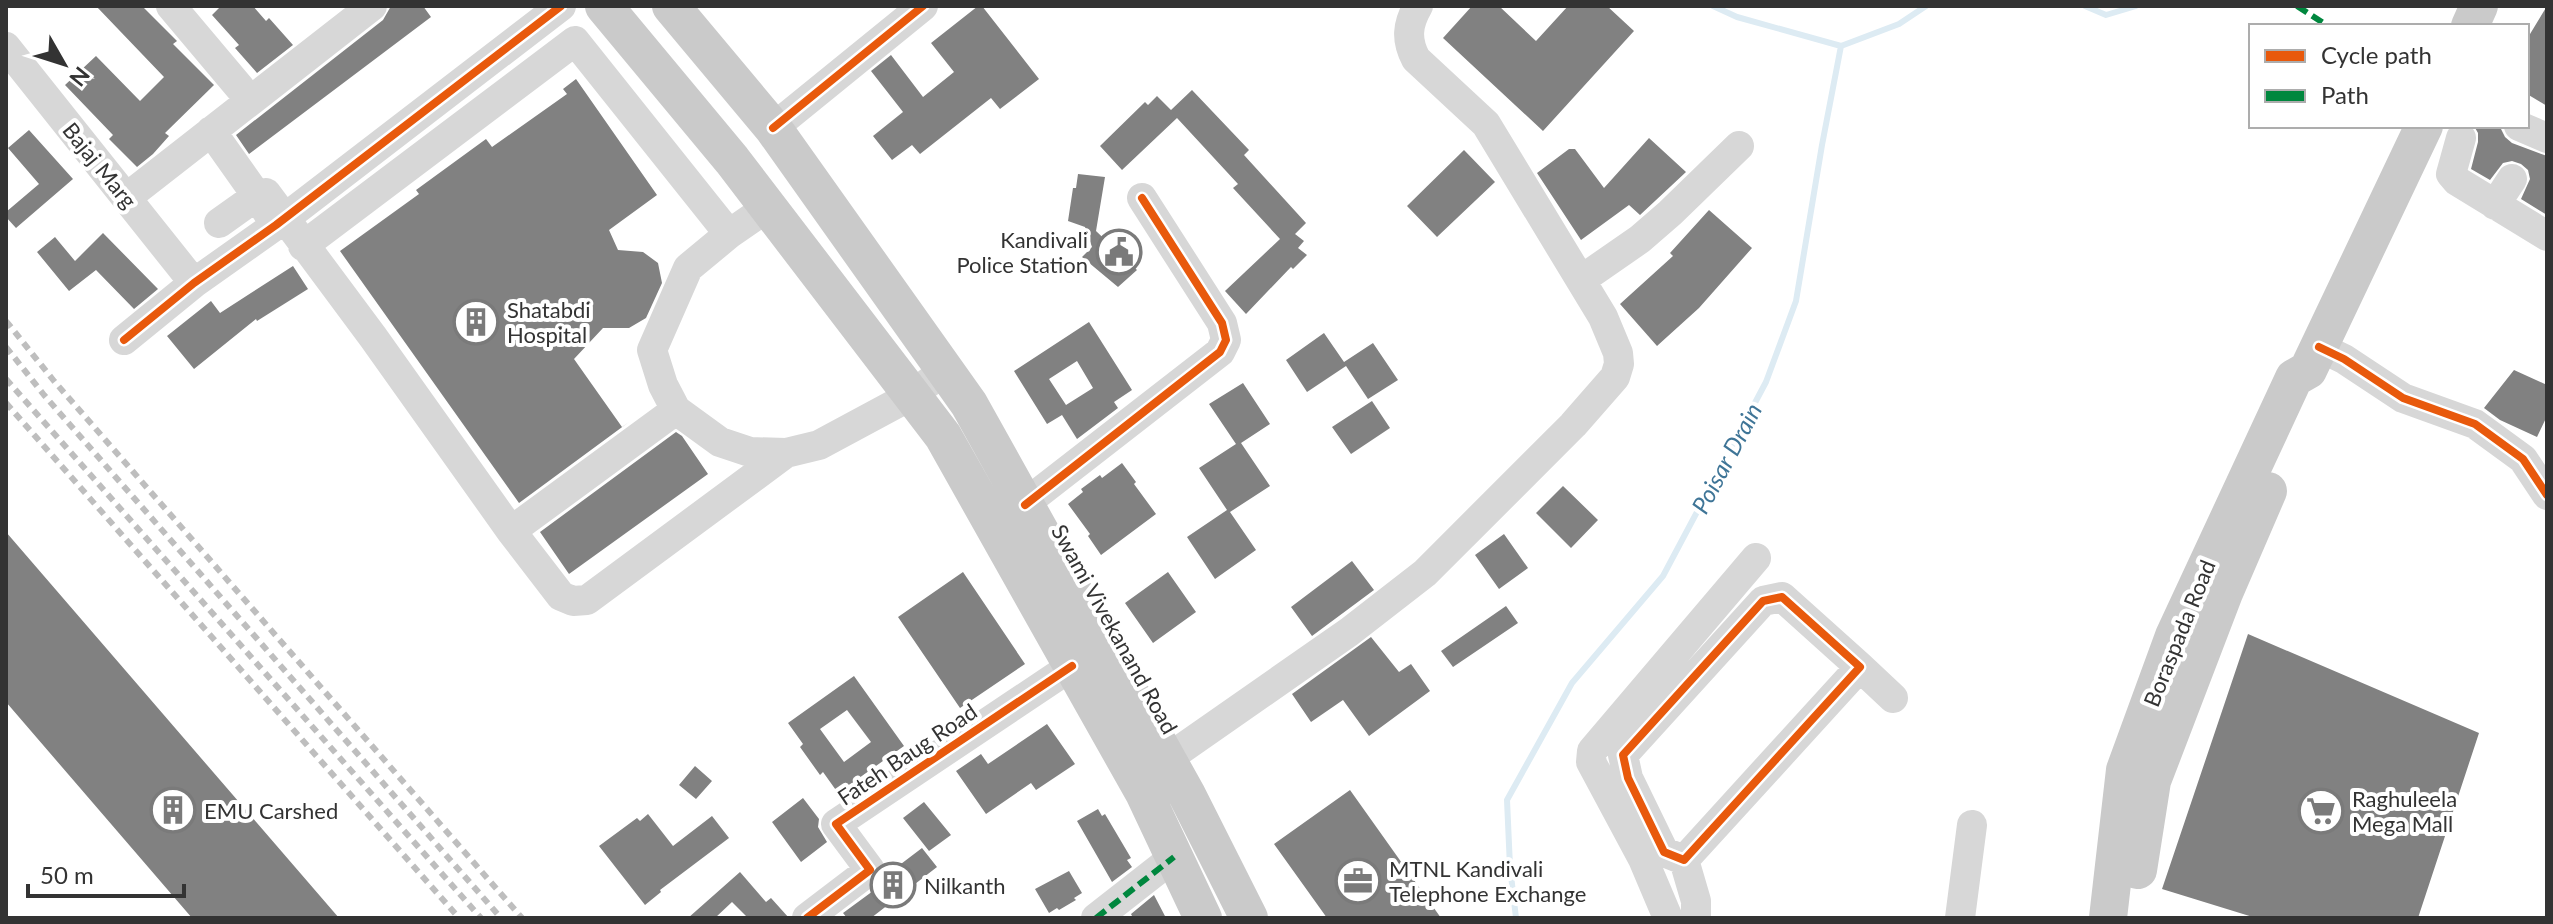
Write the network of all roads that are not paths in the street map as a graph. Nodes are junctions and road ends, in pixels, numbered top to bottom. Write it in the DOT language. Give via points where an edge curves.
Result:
graph roads {
  1 [pos="171,6"];
  2 [pos="372,6"];
  3 [pos="561,6"];
  4 [pos="604,6"];
  5 [pos="671,6"];
  6 [pos="923,6"];
  7 [pos="1418,6"];
  8 [pos="889,16"];
  9 [pos="6,47"];
  10 [pos="240,88"];
  11 [pos="773,128"];
  12 [pos="2423,128"];
  13 [pos="2524,128"];
  14 [pos="211,131"];
  15 [pos="2461,138"];
  16 [pos="2547,138"];
  17 [pos="1739,146"];
  18 [pos="2512,179"];
  19 [pos="257,196"];
  20 [pos="126,198"];
  21 [pos="1142,198"];
  22 [pos="2495,205"];
  23 [pos="768,207"];
  24 [pos="280,222"];
  25 [pos="219,223"];
  26 [pos="729,234"];
  27 [pos="2547,236"];
  28 [pos="303,246"];
  29 [pos="1581,280"];
  30 [pos="194,283"];
  31 [pos="124,340"];
  32 [pos="2314,358"];
  33 [pos="945,370"];
  34 [pos="912,395"];
  35 [pos="676,410"];
  36 [pos="786,453"];
  37 [pos="2547,495"];
  38 [pos="1025,505"];
  39 [pos="994,527"];
  40 [pos="511,531"];
  41 [pos="1756,558"];
  42 [pos="1072,666"];
  43 [pos="1860,667"];
  44 [pos="1893,698"];
  45 [pos="1167,759"];
  46 [pos="1972,825"];
  47 [pos="1174,857"];
  48 [pos="1684,860"];
  49 [pos="807,918"];
  50 [pos="1096,918"];
  51 [pos="1203,918"];
  52 [pos="1249,918"];
  53 [pos="1668,918"];
  54 [pos="1696,918"];
  55 [pos="1960,918"];
  56 [pos="2108,918"];
  57 [pos="2133,918"];
  1 -- 10 [label="street"];
  2 -- 14 [label="street"];
  3 -- 24 [label="street"];
  4 -- 23 [label="main road"];
  5 -- 11 [label="main road, Swami Vivekanand Road"];
  6 -- 8 [label="street"];
  7 -- 29 [label="street" via="1410,21 1409,45 1416,59 1486,124"];
  8 -- 11 [label="street"];
  9 -- 20 [label="street, Bajaj Marg"];
  11 -- 33 [label="main road, Swami Vivekanand Road"];
  12 -- 32 [label="main road, Boraspada Road"];
  13 -- 16 [label="street"];
  14 -- 19 [label="street"];
  14 -- 20 [label="street"];
  15 -- 22 [label="street" via="2451,174"];
  17 -- 29 [label="street" via="1640,239"];
  18 -- 22 [label="street"];
  19 -- 24 [label="street"];
  19 -- 25 [label="street"];
  20 -- 30 [label="street, Bajaj Marg"];
  21 -- 38 [label="street" via="1222,323 1226,340 1220,352"];
  22 -- 27 [label="street"];
  23 -- 26 [label="street"];
  23 -- 34 [label="main road"];
  24 -- 28 [label="street"];
  24 -- 30 [label="street"];
  26 -- 28 [label="street" via="575,41"];
  26 -- 35 [label="street" via="688,268 652,350"];
  28 -- 40 [label="street"];
  29 -- 45 [label="street" via="1618,353 1615,377 1425,573"];
  30 -- 31 [label="street"];
  32 -- 37 [label="street" via="2344,359 2403,398 2475,424 2523,459"];
  32 -- 56 [label="main road, Boraspada Road" via="2294,378 2174,636 2125,770"];
  32 -- 57 [label="main road, Boraspada Road" via="2312,388 2224,593 2152,781"];
  33 -- 34 [label="street"];
  33 -- 38 [label="main road, Swami Vivekanand Road"];
  34 -- 36 [label="street" via="819,445"];
  34 -- 39 [label="main road" via="943,436"];
  35 -- 36 [label="street" via="720,442 750,452"];
  35 -- 40 [label="street"];
  36 -- 40 [label="street" via="587,600 561,596"];
  38 -- 39 [label="street"];
  38 -- 45 [label="main road, Swami Vivekanand Road"];
  39 -- 42 [label="main road"];
  41 -- 53 [label="street" via="1592,751 1591,762"];
  42 -- 47 [label="main road"];
  42 -- 49 [label="street, Fateh Baug Road" via="836,824 870,870"];
  43 -- 44 [label="street"];
  43 -- 48 [label="street"];
  43 -- 48 [label="street" via="1782,597 1763,601 1623,755 1628,778 1664,852"];
  45 -- 52 [label="main road, Swami Vivekanand Road"];
  46 -- 55 [label="street"];
  47 -- 50 [label="street"];
  47 -- 51 [label="main road"];
  48 -- 54 [label="street"];
}
